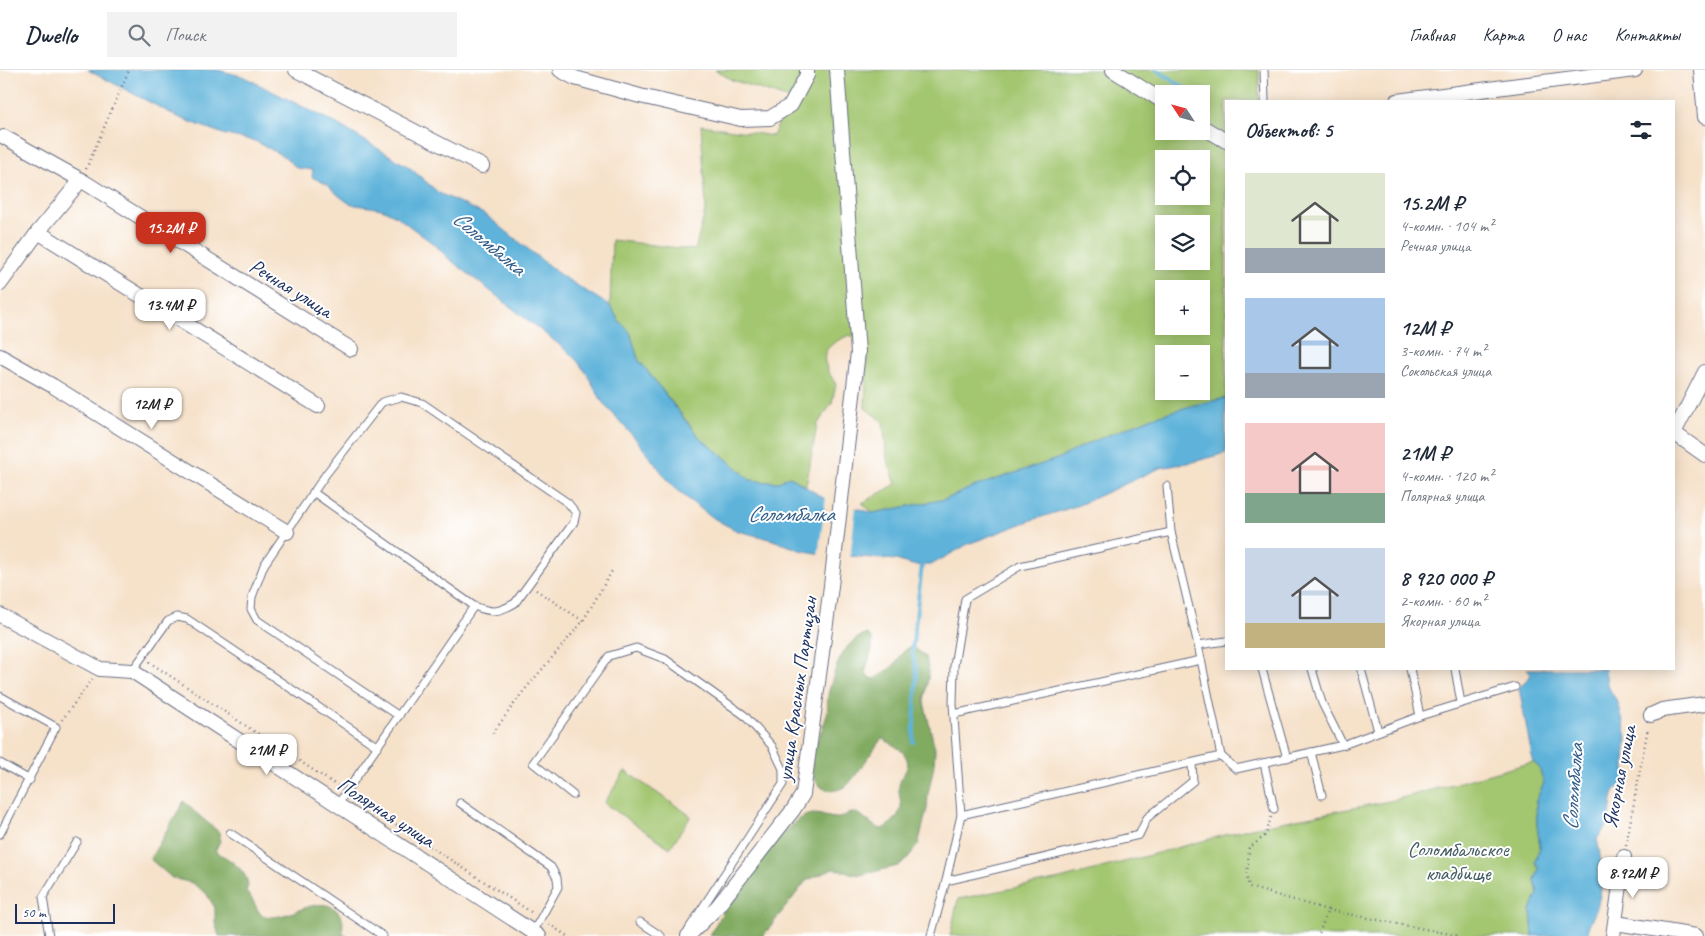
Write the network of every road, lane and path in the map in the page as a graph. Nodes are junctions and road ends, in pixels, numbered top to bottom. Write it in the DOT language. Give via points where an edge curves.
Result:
graph roads {
  1 [pos="129,70"];
  2 [pos="296,70"];
  3 [pos="560,70"];
  4 [pos="807,70"];
  5 [pos="836,70"];
  6 [pos="1113,70"];
  7 [pos="1264,70"];
  8 [pos="1635,70"];
  9 [pos="1701,70"];
  10 [pos="1155,96"];
  11 [pos="1266,100"];
  12 [pos="1405,100"];
  13 [pos="1705,117"];
  14 [pos="1210,131"];
  15 [pos="4,137"];
  16 [pos="1225,140"];
  17 [pos="482,166"];
  18 [pos="81,180"];
  19 [pos="38,232"];
  20 [pos="0,284"];
  21 [pos="351,349"];
  22 [pos="0,356"];
  23 [pos="1705,372"];
  24 [pos="318,406"];
  25 [pos="1675,431"];
  26 [pos="1675,434"];
  27 [pos="1705,455"];
  28 [pos="1167,486"];
  29 [pos="313,492"];
  30 [pos="287,532"];
  31 [pos="1171,532"];
  32 [pos="612,571"];
  33 [pos="528,585"];
  34 [pos="474,606"];
  35 [pos="0,615"];
  36 [pos="582,622"];
  37 [pos="1225,641"];
  38 [pos="1198,645"];
  39 [pos="1201,660"];
  40 [pos="100,669"];
  41 [pos="1262,670"];
  42 [pos="1312,670"];
  43 [pos="1361,670"];
  44 [pos="1410,670"];
  45 [pos="1455,670"];
  46 [pos="132,671"];
  47 [pos="1515,687"];
  48 [pos="0,696"];
  49 [pos="1460,703"];
  50 [pos="1705,704"];
  51 [pos="954,714"];
  52 [pos="1651,715"];
  53 [pos="398,716"];
  54 [pos="1420,716"];
  55 [pos="56,727"];
  56 [pos="1378,731"];
  57 [pos="493,733"];
  58 [pos="1343,745"];
  59 [pos="378,747"];
  60 [pos="1311,752"];
  61 [pos="1221,756"];
  62 [pos="1287,758"];
  63 [pos="1192,762"];
  64 [pos="0,763"];
  65 [pos="1264,763"];
  66 [pos="30,780"];
  67 [pos="573,795"];
  68 [pos="1322,795"];
  69 [pos="460,803"];
  70 [pos="338,804"];
  71 [pos="1274,809"];
  72 [pos="961,815"];
  73 [pos="230,833"];
  74 [pos="0,834"];
  75 [pos="77,842"];
  76 [pos="1624,857"];
  77 [pos="946,881"];
  78 [pos="1328,910"];
  79 [pos="640,922"];
  80 [pos="1615,929"];
  81 [pos="536,934"];
  82 [pos="50,936"];
  83 [pos="384,936"];
  84 [pos="661,936"];
  85 [pos="684,936"];
  86 [pos="688,936"];
  87 [pos="931,936"];
  88 [pos="1318,936"];
  89 [pos="1460,936"];
  90 [pos="1696,936"];
  1 -- 18 [label="path"];
  2 -- 17 [label="street"];
  3 -- 4 [label="street" via="575,78 741,119 770,118 791,104"];
  5 -- 86 [label="street, улица Красных Партизан" via="858,352 803,794 717,907"];
  6 -- 10 [label="street"];
  7 -- 11 [label="lane"];
  8 -- 12 [label="street"];
  9 -- 13 [label="street"];
  14 -- 16 [label="street"];
  15 -- 18 [label="street, Речная улица"];
  18 -- 19 [label="street"];
  18 -- 21 [label="street, Речная улица"];
  19 -- 20 [label="street"];
  19 -- 24 [label="street"];
  22 -- 30 [label="street"];
  23 -- 25 [label="street"];
  26 -- 27 [label="street"];
  28 -- 31 [label="lane"];
  29 -- 30 [label="lane"];
  29 -- 33 [label="lane" via="382,402 401,397 422,403 568,502 576,513 574,522"];
  29 -- 34 [label="lane"];
  30 -- 53 [label="lane" via="264,565 252,597 251,610 257,620"];
  31 -- 38 [label="lane"];
  31 -- 51 [label="lane" via="1020,566 965,599 954,666"];
  32 -- 36 [label="path"];
  33 -- 34 [label="lane" via="515,603 502,611 487,611"];
  33 -- 36 [label="path"];
  34 -- 53 [label="lane"];
  35 -- 40 [label="street, Полярная улица"];
  36 -- 57 [label="path"];
  37 -- 38 [label="lane"];
  38 -- 39 [label="lane"];
  39 -- 51 [label="lane"];
  39 -- 61 [label="lane"];
  40 -- 46 [label="street, Полярная улица"];
  40 -- 55 [label="path"];
  41 -- 62 [label="lane"];
  42 -- 58 [label="lane" via="1322,703"];
  43 -- 56 [label="lane"];
  44 -- 54 [label="lane"];
  45 -- 49 [label="lane"];
  46 -- 59 [label="lane" via="168,621 177,617 188,619"];
  46 -- 70 [label="street, Полярная улица"];
  47 -- 49 [label="lane"];
  48 -- 55 [label="lane"];
  49 -- 54 [label="lane"];
  50 -- 52 [label="street" via="1662,710"];
  51 -- 72 [label="lane"];
  52 -- 76 [label="path, Якорная улица"];
  53 -- 59 [label="lane"];
  54 -- 56 [label="lane"];
  55 -- 66 [label="lane"];
  56 -- 58 [label="lane"];
  58 -- 60 [label="lane"];
  59 -- 70 [label="lane"];
  60 -- 62 [label="lane"];
  60 -- 68 [label="lane"];
  61 -- 63 [label="lane"];
  61 -- 65 [label="lane" via="1236,769"];
  62 -- 65 [label="lane"];
  63 -- 72 [label="lane"];
  63 -- 77 [label="lane" via="1193,781 1147,818 1140,835"];
  64 -- 66 [label="lane"];
  65 -- 71 [label="lane"];
  66 -- 74 [label="lane"];
  67 -- 85 [label="lane" via="533,764 609,656 636,648 665,659 744,715 772,746 782,769 783,784"];
  69 -- 81 [label="lane" via="551,867 558,887"];
  70 -- 81 [label="street, Полярная улица"];
  71 -- 78 [label="path" via="1266,835 1249,848 1249,887"];
  72 -- 77 [label="lane"];
  73 -- 83 [label="lane"];
  75 -- 82 [label="lane" via="43,897"];
  76 -- 80 [label="street, Якорная улица"];
  77 -- 87 [label="lane"];
  78 -- 88 [label="path"];
  78 -- 89 [label="path"];
  79 -- 84 [label="lane"];
  80 -- 90 [label="street"];
}
